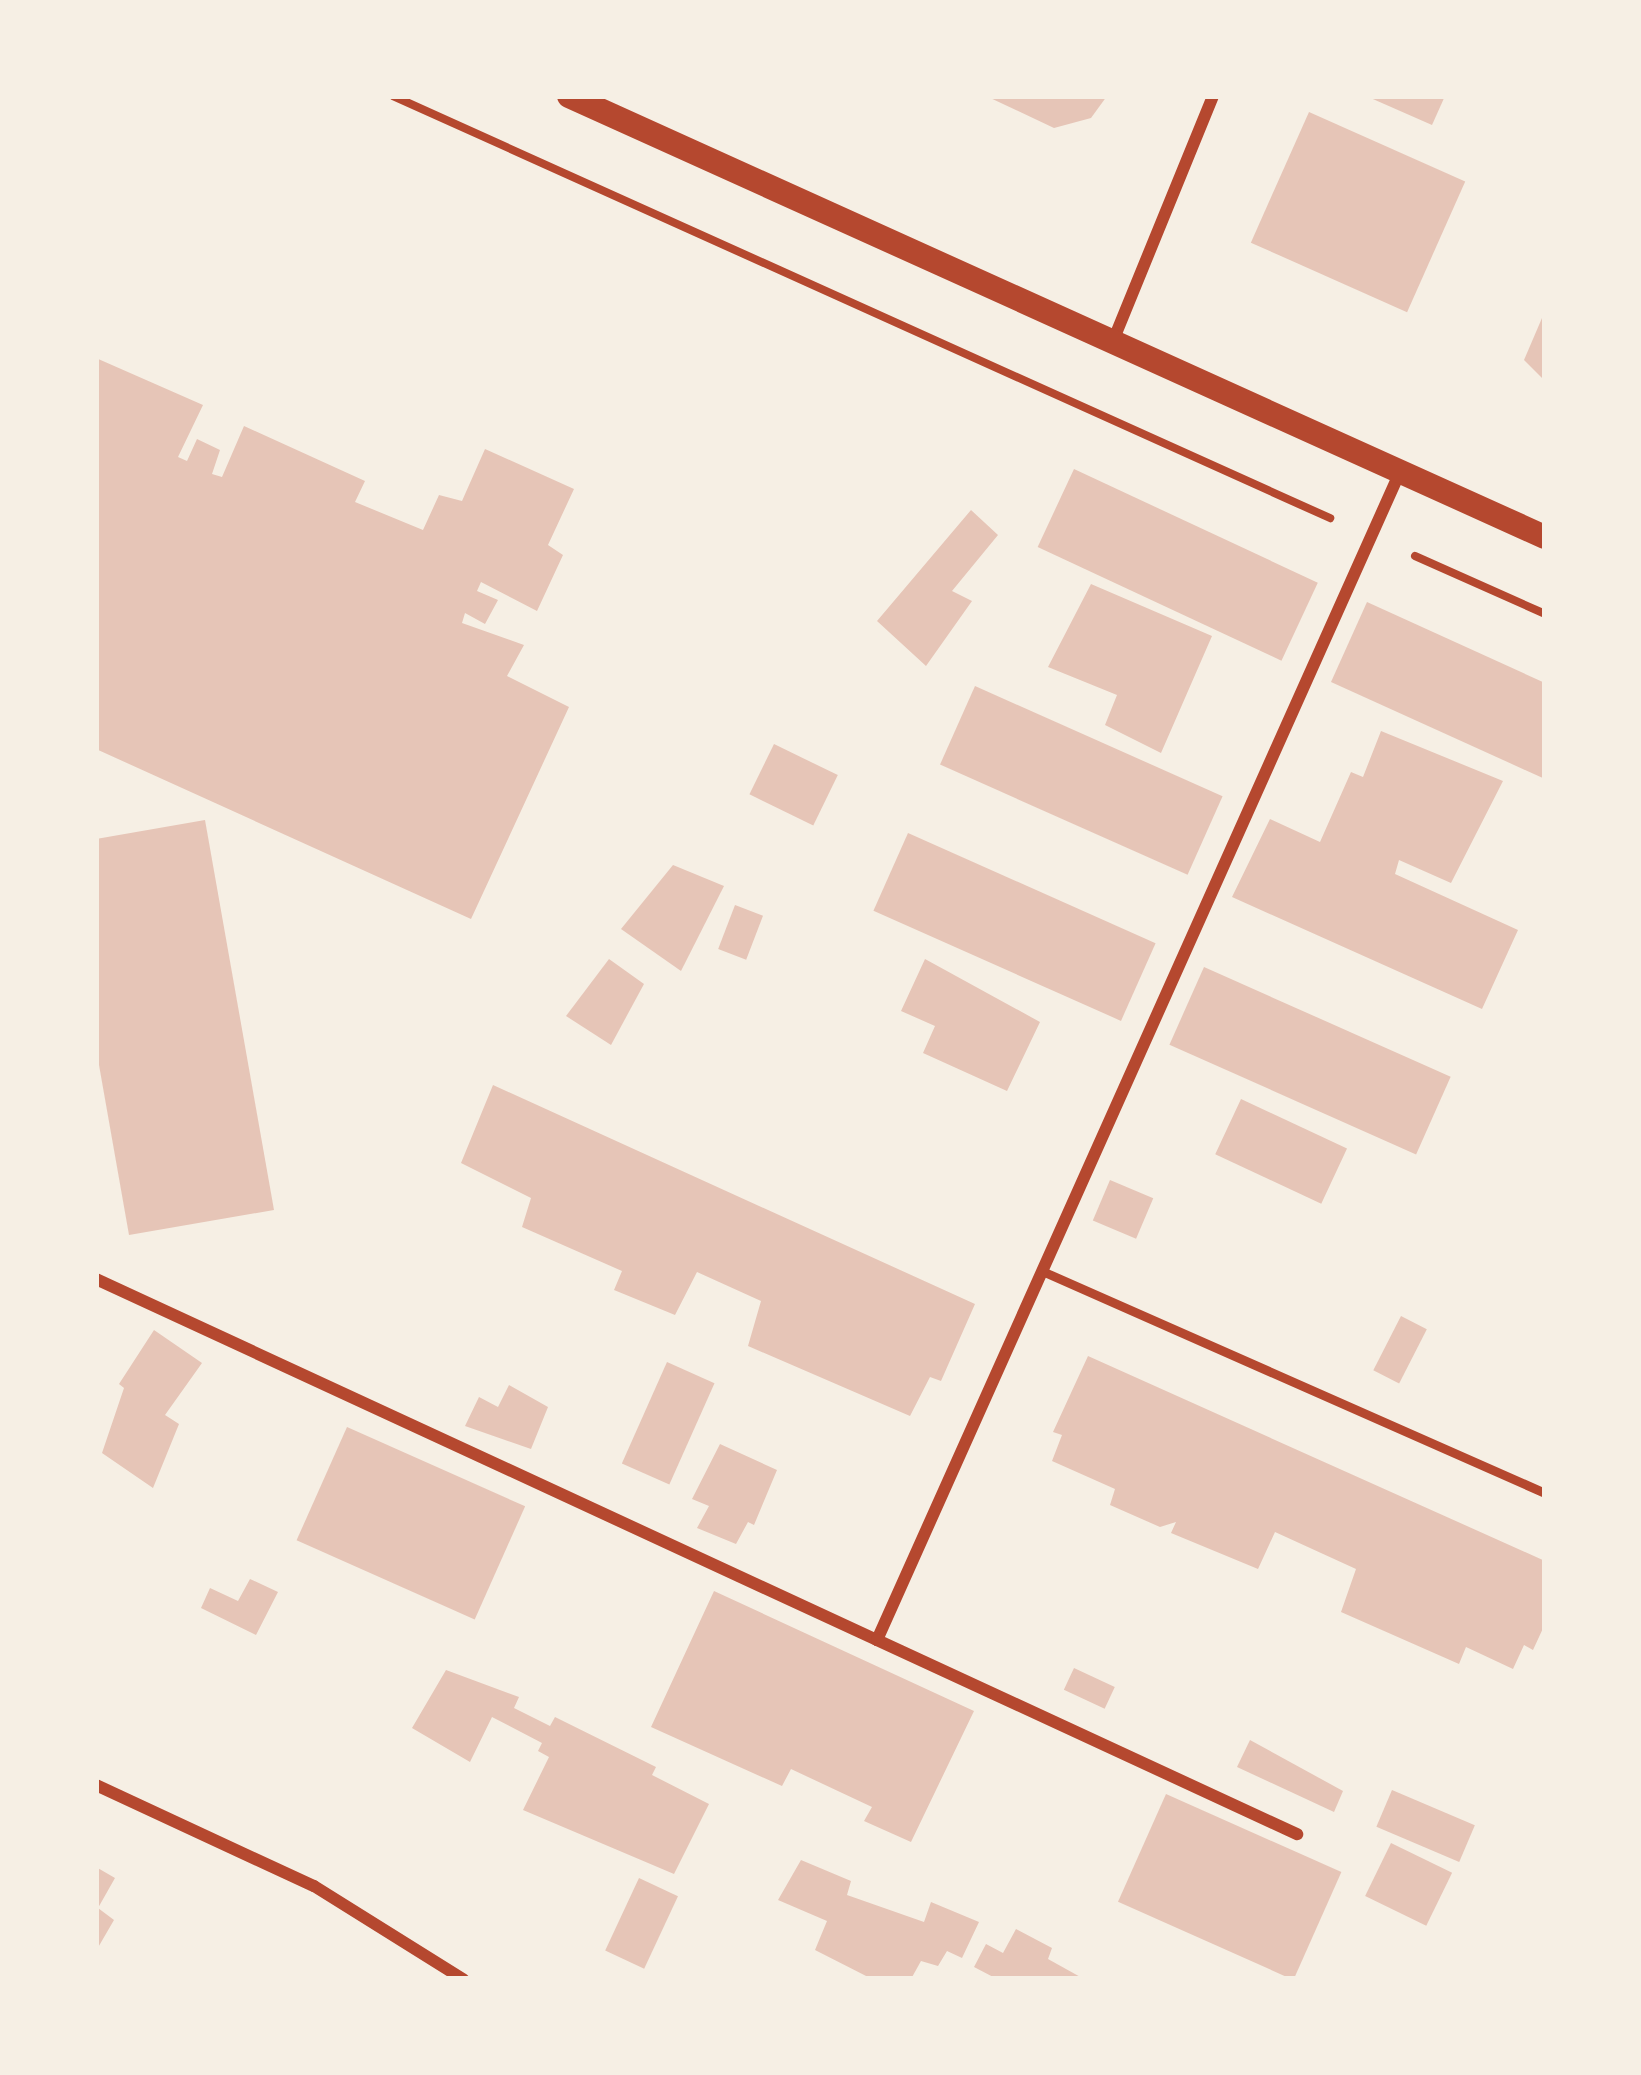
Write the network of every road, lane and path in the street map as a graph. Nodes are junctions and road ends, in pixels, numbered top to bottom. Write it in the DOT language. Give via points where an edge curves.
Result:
graph roads {
  1 [pos="393,96"];
  2 [pos="569,96"];
  3 [pos="1213,96"];
  4 [pos="1113,341"];
  5 [pos="1400,472"];
  6 [pos="1371,536"];
  7 [pos="1545,537"];
  8 [pos="1545,614"];
  9 [pos="1042,1271"];
  10 [pos="96,1279"];
  11 [pos="1545,1493"];
  12 [pos="877,1640"];
  13 [pos="96,1786"];
  14 [pos="1297,1834"];
  15 [pos="463,1979"];
  1 -- 6 [label="path"];
  2 -- 4 [label="main road"];
  3 -- 4 [label="street"];
  4 -- 5 [label="main road"];
  5 -- 6 [label="street"];
  5 -- 7 [label="main road"];
  6 -- 8 [label="path"];
  6 -- 9 [label="street"];
  9 -- 11 [label="lane"];
  9 -- 12 [label="street"];
  10 -- 12 [label="street"];
  12 -- 14 [label="street"];
  13 -- 15 [label="street" via="314,1886"];
}
